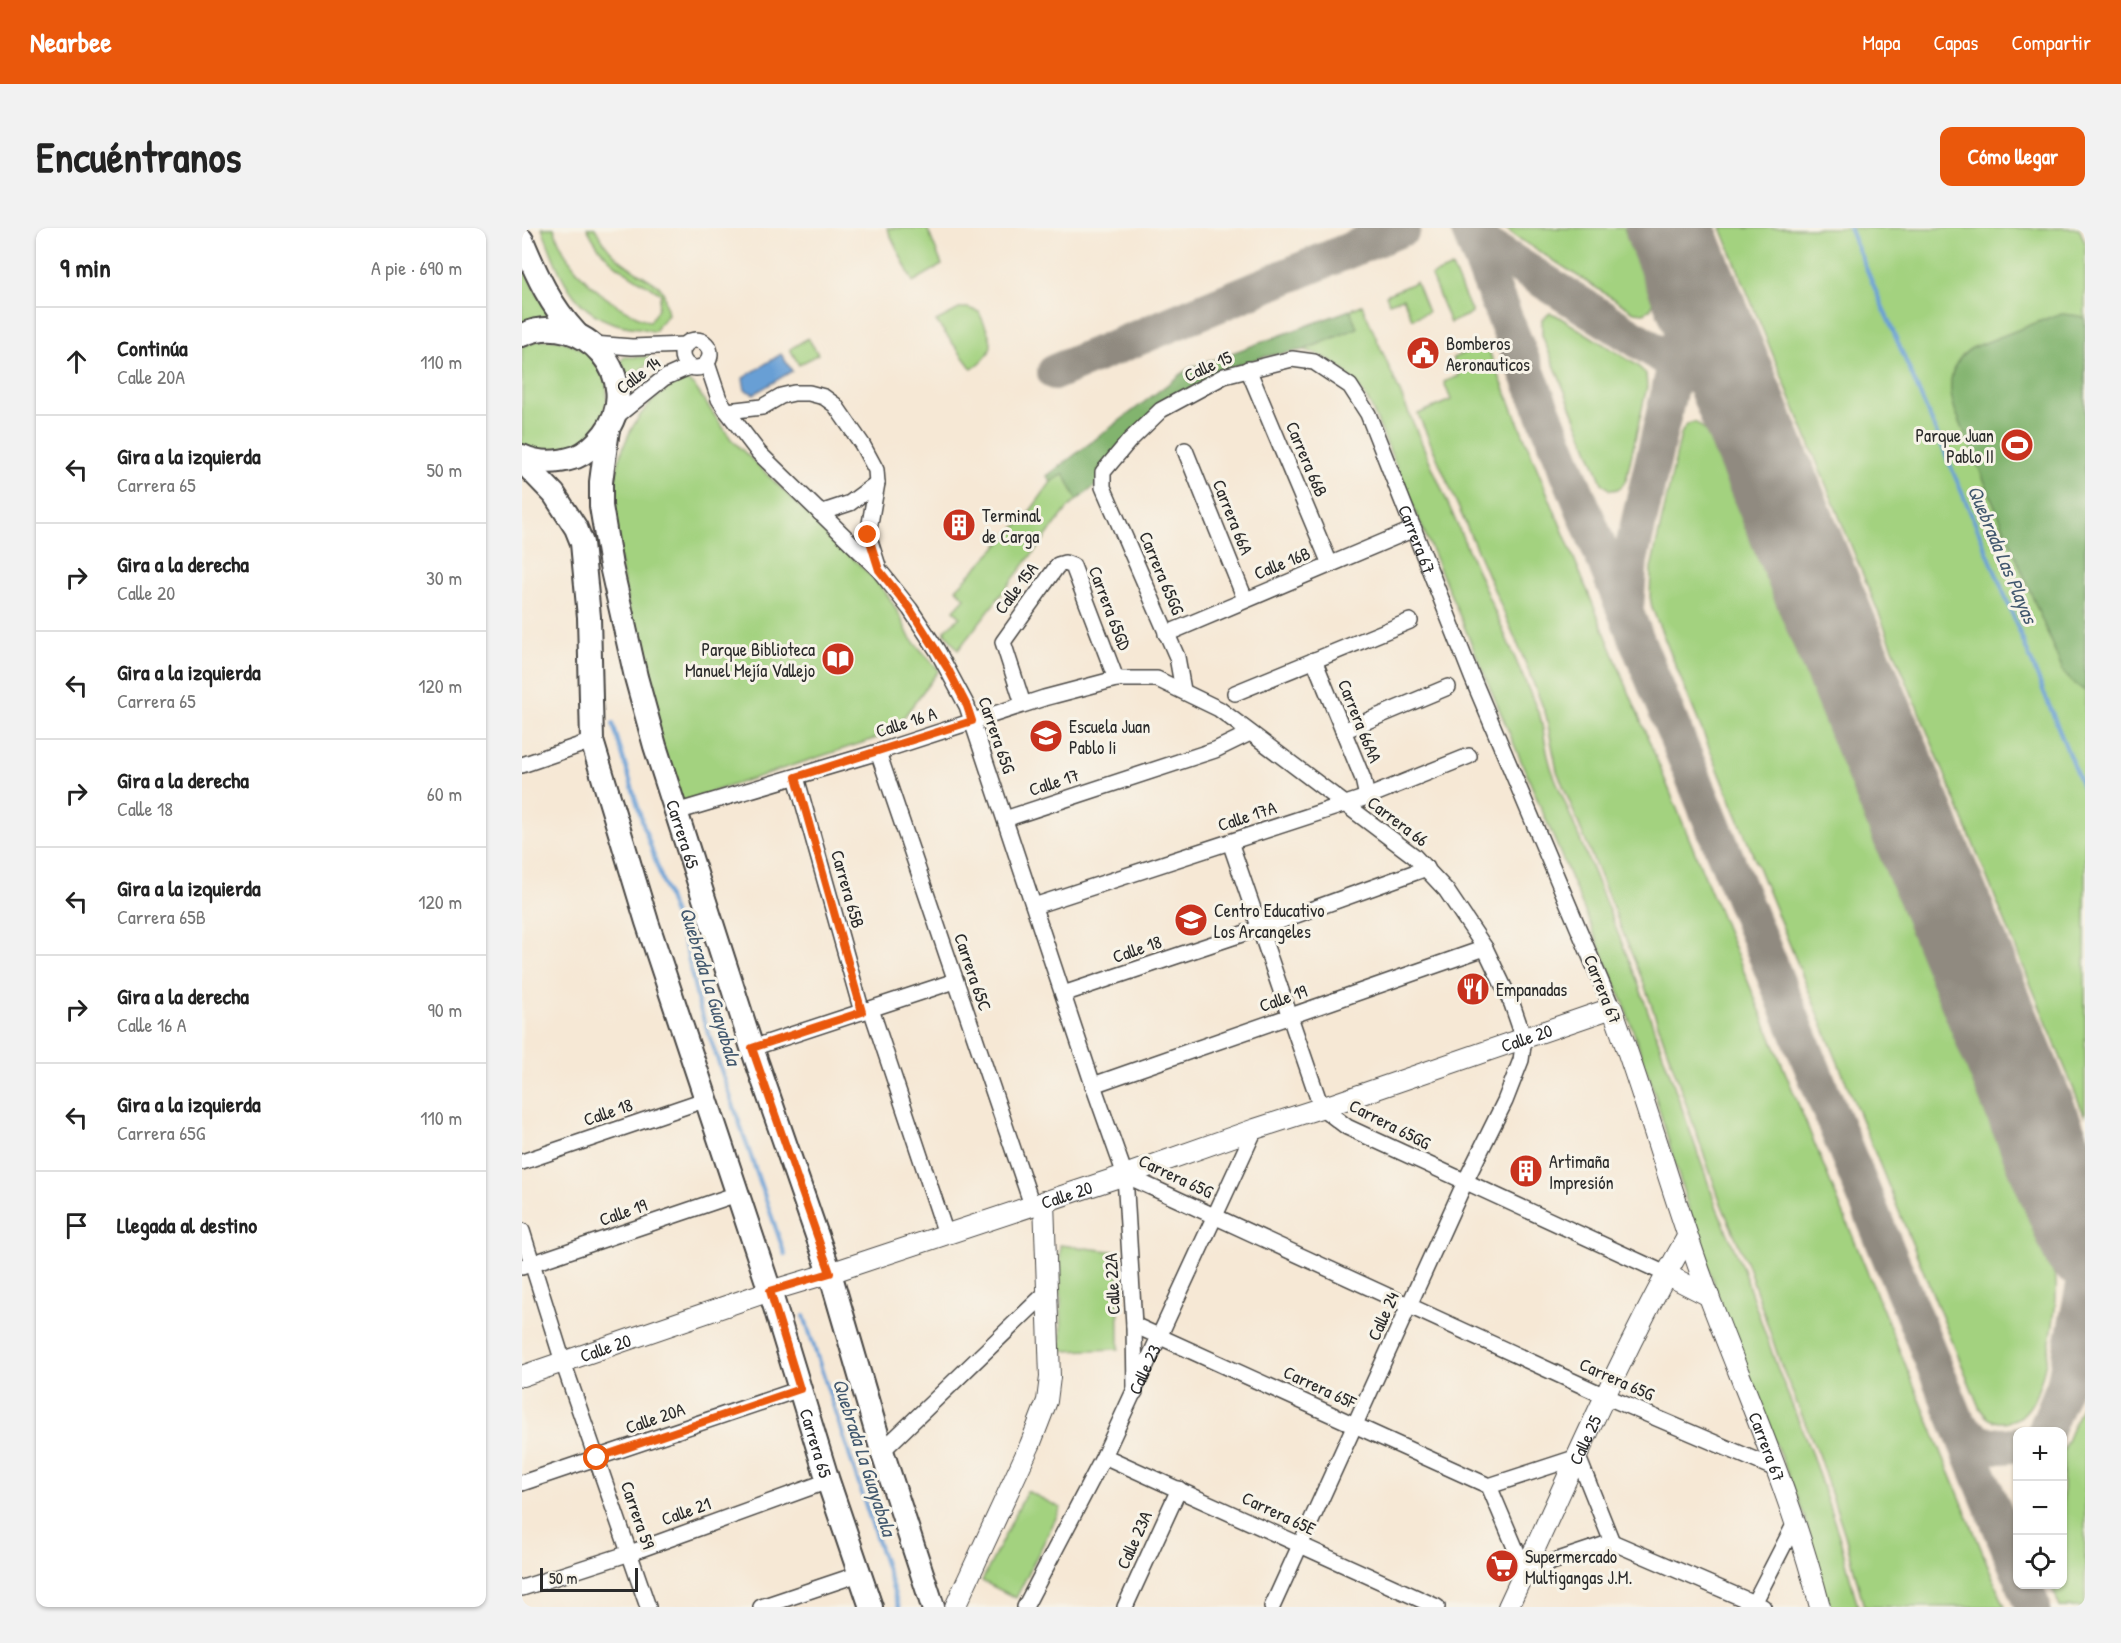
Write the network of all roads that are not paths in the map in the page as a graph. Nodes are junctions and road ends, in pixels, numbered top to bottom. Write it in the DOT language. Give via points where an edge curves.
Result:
graph roads {
  1 [pos="522,240"];
  2 [pos="522,335"];
  3 [pos="585,339"];
  4 [pos="684,345"];
  5 [pos="707,363"];
  6 [pos="683,369"];
  7 [pos="1248,369"];
  8 [pos="1350,386"];
  9 [pos="723,405"];
  10 [pos="762,407"];
  11 [pos="610,424"];
  12 [pos="746,437"];
  13 [pos="1185,450"];
  14 [pos="522,456"];
  15 [pos="522,461"];
  16 [pos="1103,472"];
  17 [pos="877,483"];
  18 [pos="820,513"];
  19 [pos="1414,529"];
  20 [pos="1330,564"];
  21 [pos="1058,565"];
  22 [pos="879,570"];
  23 [pos="1245,599"];
  24 [pos="1410,621"];
  25 [pos="1166,634"];
  26 [pos="1314,660"];
  27 [pos="1116,679"];
  28 [pos="1448,687"];
  29 [pos="1183,690"];
  30 [pos="1234,693"];
  31 [pos="1023,705"];
  32 [pos="972,721"];
  33 [pos="1343,731"];
  34 [pos="1250,733"];
  35 [pos="592,741"];
  36 [pos="878,752"];
  37 [pos="1468,756"];
  38 [pos="522,765"];
  39 [pos="796,777"];
  40 [pos="1367,797"];
  41 [pos="1344,805"];
  42 [pos="676,812"];
  43 [pos="1005,819"];
  44 [pos="1230,842"];
  45 [pos="1427,868"];
  46 [pos="1034,906"];
  47 [pos="1260,928"];
  48 [pos="1485,948"];
  49 [pos="955,981"];
  50 [pos="1063,994"];
  51 [pos="1612,1008"];
  52 [pos="867,1010"];
  53 [pos="1291,1016"];
  54 [pos="1524,1039"];
  55 [pos="752,1048"];
  56 [pos="1093,1085"];
  57 [pos="706,1099"];
  58 [pos="1321,1107"];
  59 [pos="1256,1128"];
  60 [pos="522,1162"];
  61 [pos="1125,1175"];
  62 [pos="1465,1182"];
  63 [pos="737,1194"];
  64 [pos="1038,1203"];
  65 [pos="1215,1216"];
  66 [pos="522,1231"];
  67 [pos="946,1234"];
  68 [pos="1688,1237"];
  69 [pos="528,1265"];
  70 [pos="830,1273"];
  71 [pos="1666,1274"];
  72 [pos="770,1291"];
  73 [pos="1047,1292"];
  74 [pos="1709,1296"];
  75 [pos="1409,1305"];
  76 [pos="1134,1325"];
  77 [pos="1159,1335"];
  78 [pos="563,1362"];
  79 [pos="522,1376"];
  80 [pos="800,1389"];
  81 [pos="1135,1392"];
  82 [pos="1605,1396"];
  83 [pos="1355,1425"];
  84 [pos="882,1451"];
  85 [pos="1104,1456"];
  86 [pos="1578,1457"];
  87 [pos="597,1458"];
  88 [pos="1776,1469"];
  89 [pos="828,1480"];
  90 [pos="522,1484"];
  91 [pos="1489,1486"];
  92 [pos="1179,1489"];
  93 [pos="1796,1523"];
  94 [pos="1612,1542"];
  95 [pos="1299,1544"];
  96 [pos="630,1552"];
  97 [pos="1525,1571"];
  98 [pos="859,1574"];
  99 [pos="522,1588"];
  100 [pos="1756,1606"];
  101 [pos="648,1607"];
  102 [pos="761,1607"];
  103 [pos="871,1607"];
  104 [pos="933,1607"];
  105 [pos="955,1607"];
  106 [pos="1025,1607"];
  107 [pos="1125,1607"];
  108 [pos="1272,1607"];
  109 [pos="1437,1607"];
  110 [pos="1508,1607"];
  111 [pos="1820,1607"];
  1 -- 3 [label="main road" via="549,300"];
  2 -- 3 [label="main road" via="545,328 561,329"];
  3 -- 4 [label="street, Calle 14" via="632,347"];
  3 -- 11 [label="main road, Carrera 65" via="605,356 617,387"];
  4 -- 5 [label="street" via="697,340 706,344 710,353"];
  4 -- 6 [label="street"];
  5 -- 6 [label="street"];
  5 -- 9 [label="street, Carrera 65G"];
  6 -- 9 [label="street"];
  6 -- 11 [label="street, Calle 14" via="659,381"];
  7 -- 8 [label="street, Calle 15" via="1292,358 1314,362"];
  7 -- 16 [label="street, Calle 15" via="1224,376 1161,410"];
  7 -- 20 [label="street, Carrera 66B"];
  8 -- 19 [label="street, Carrera 67" via="1368,414"];
  9 -- 10 [label="street, Carrera 65G"];
  9 -- 12 [label="street, Carrera 65G"];
  10 -- 12 [label="street"];
  10 -- 17 [label="street, Carrera 65G" via="794,393 827,399 840,411 872,461"];
  11 -- 14 [label="main road" via="597,443 565,461 547,463"];
  11 -- 42 [label="main road, Carrera 65" via="601,506 611,566 636,677"];
  12 -- 18 [label="street, Carrera 65G"];
  13 -- 23 [label="street, Carrera 66A"];
  15 -- 35 [label="main road, Carrera 65" via="555,494 582,543 589,617"];
  16 -- 25 [label="street, Carrera 65GG" via="1103,487"];
  17 -- 18 [label="street" via="850,503"];
  17 -- 22 [label="street, Carrera 65G" via="868,535"];
  18 -- 22 [label="street, Carrera 65G"];
  19 -- 20 [label="street, Calle 16B"];
  19 -- 51 [label="street, Carrera 67" via="1500,745"];
  20 -- 23 [label="street, Calle 16B"];
  21 -- 27 [label="street, Carrera 65GD" via="1065,562 1073,566"];
  21 -- 31 [label="street, Calle 15A" via="1003,642"];
  22 -- 32 [label="street, Carrera 65G" via="943,659"];
  23 -- 25 [label="street, Calle 16B"];
  24 -- 26 [label="street"];
  25 -- 29 [label="street, Carrera 65GG" via="1177,657"];
  26 -- 30 [label="street"];
  26 -- 33 [label="street, Carrera 66AA"];
  27 -- 29 [label="street, Calle 16 A" via="1157,679"];
  27 -- 31 [label="street, Calle 16 A"];
  28 -- 33 [label="street"];
  29 -- 34 [label="street, Carrera 66" via="1220,709"];
  31 -- 32 [label="street, Calle 16 A"];
  32 -- 36 [label="street, Calle 16 A"];
  32 -- 43 [label="street, Carrera 65G"];
  33 -- 40 [label="street, Carrera 66AA"];
  34 -- 41 [label="street, Carrera 66"];
  34 -- 43 [label="street, Calle 17" via="1215,750"];
  35 -- 38 [label="street"];
  35 -- 57 [label="main road, Carrera 65"];
  36 -- 39 [label="street, Calle 16 A"];
  36 -- 49 [label="street, Carrera 65C"];
  37 -- 40 [label="street, Calle 17A"];
  39 -- 42 [label="street, Calle 16 A"];
  39 -- 52 [label="street, Carrera 65B"];
  40 -- 41 [label="street, Calle 17A"];
  41 -- 44 [label="street, Calle 17A"];
  41 -- 45 [label="street, Carrera 66"];
  42 -- 55 [label="main road, Carrera 65"];
  43 -- 46 [label="street, Carrera 65G"];
  44 -- 46 [label="street, Calle 17A"];
  44 -- 47 [label="street, Carrera 65GG"];
  45 -- 47 [label="street, Calle 18"];
  45 -- 48 [label="street, Carrera 66"];
  46 -- 50 [label="street, Carrera 65G"];
  47 -- 50 [label="street, Calle 18"];
  47 -- 53 [label="street, Carrera 65GG"];
  48 -- 53 [label="street, Calle 19"];
  48 -- 54 [label="street, Carrera 66"];
  49 -- 52 [label="street"];
  49 -- 64 [label="street, Carrera 65C"];
  50 -- 56 [label="street, Carrera 65G"];
  51 -- 54 [label="street, Calle 20"];
  51 -- 68 [label="street, Carrera 67"];
  52 -- 55 [label="street"];
  52 -- 67 [label="street, Carrera 65B"];
  53 -- 56 [label="street, Calle 19"];
  53 -- 58 [label="street, Carrera 65GG"];
  54 -- 58 [label="street, Calle 20"];
  54 -- 62 [label="street, Calle 24" via="1521,1060 1505,1101"];
  55 -- 70 [label="main road, Carrera 65"];
  56 -- 61 [label="street, Carrera 65G"];
  57 -- 60 [label="street, Calle 18"];
  57 -- 63 [label="main road, Carrera 65"];
  58 -- 59 [label="street, Calle 20"];
  58 -- 62 [label="street, Carrera 65GG" via="1347,1127"];
  59 -- 61 [label="street, Calle 20"];
  59 -- 65 [label="street, Calle 23"];
  61 -- 64 [label="street, Calle 20"];
  61 -- 65 [label="street, Carrera 65G"];
  61 -- 76 [label="street, Calle 22A"];
  62 -- 71 [label="street, Carrera 65GG"];
  62 -- 75 [label="street, Calle 24"];
  63 -- 69 [label="street, Calle 19"];
  63 -- 72 [label="main road, Carrera 65"];
  64 -- 67 [label="street, Calle 20"];
  64 -- 73 [label="street"];
  65 -- 75 [label="street, Carrera 65G"];
  65 -- 77 [label="street, Calle 23"];
  66 -- 69 [label="street, Carrera 59"];
  67 -- 70 [label="street, Calle 20"];
  68 -- 71 [label="street, Calle 25"];
  68 -- 74 [label="street, Carrera 67"];
  69 -- 78 [label="street, Carrera 59"];
  70 -- 72 [label="street, Calle 20"];
  70 -- 84 [label="main road, Carrera 65"];
  71 -- 74 [label="street"];
  71 -- 82 [label="street, Calle 25"];
  72 -- 78 [label="street, Calle 20"];
  72 -- 80 [label="main road, Carrera 65"];
  73 -- 84 [label="street"];
  73 -- 105 [label="street" via="1047,1401"];
  74 -- 88 [label="street, Carrera 67"];
  75 -- 82 [label="street, Carrera 65G"];
  75 -- 83 [label="street, Calle 24"];
  76 -- 77 [label="street, Carrera 65F"];
  76 -- 81 [label="street, Calle 22A"];
  77 -- 81 [label="street, Calle 23"];
  77 -- 83 [label="street, Carrera 65F"];
  78 -- 79 [label="street, Calle 20"];
  78 -- 87 [label="street, Carrera 59"];
  80 -- 87 [label="street, Calle 20A"];
  80 -- 89 [label="main road, Carrera 65"];
  81 -- 85 [label="street, Calle 23"];
  82 -- 86 [label="street, Calle 25"];
  82 -- 88 [label="street, Carrera 65G"];
  83 -- 91 [label="street, Carrera 65F"];
  83 -- 95 [label="street, Calle 24"];
  84 -- 104 [label="main road, Carrera 65"];
  85 -- 92 [label="street, Carrera 65E"];
  85 -- 106 [label="street, Calle 23"];
  86 -- 91 [label="street"];
  86 -- 94 [label="street"];
  86 -- 97 [label="street, Calle 25"];
  87 -- 90 [label="street, Calle 20A"];
  87 -- 96 [label="street, Carrera 59"];
  88 -- 93 [label="street, Carrera 67"];
  89 -- 96 [label="street, Calle 21"];
  89 -- 98 [label="main road, Carrera 65"];
  91 -- 97 [label="street"];
  92 -- 95 [label="street, Carrera 65E"];
  92 -- 107 [label="street, Calle 23A"];
  93 -- 100 [label="street"];
  93 -- 111 [label="street, Carrera 67"];
  94 -- 97 [label="street"];
  94 -- 100 [label="street"];
  95 -- 108 [label="street, Calle 24"];
  95 -- 109 [label="street, Carrera 65E"];
  96 -- 99 [label="street, Calle 21"];
  96 -- 101 [label="street, Carrera 59"];
  97 -- 110 [label="street, Calle 25"];
  98 -- 102 [label="street"];
  98 -- 103 [label="main road, Carrera 65"];
}
